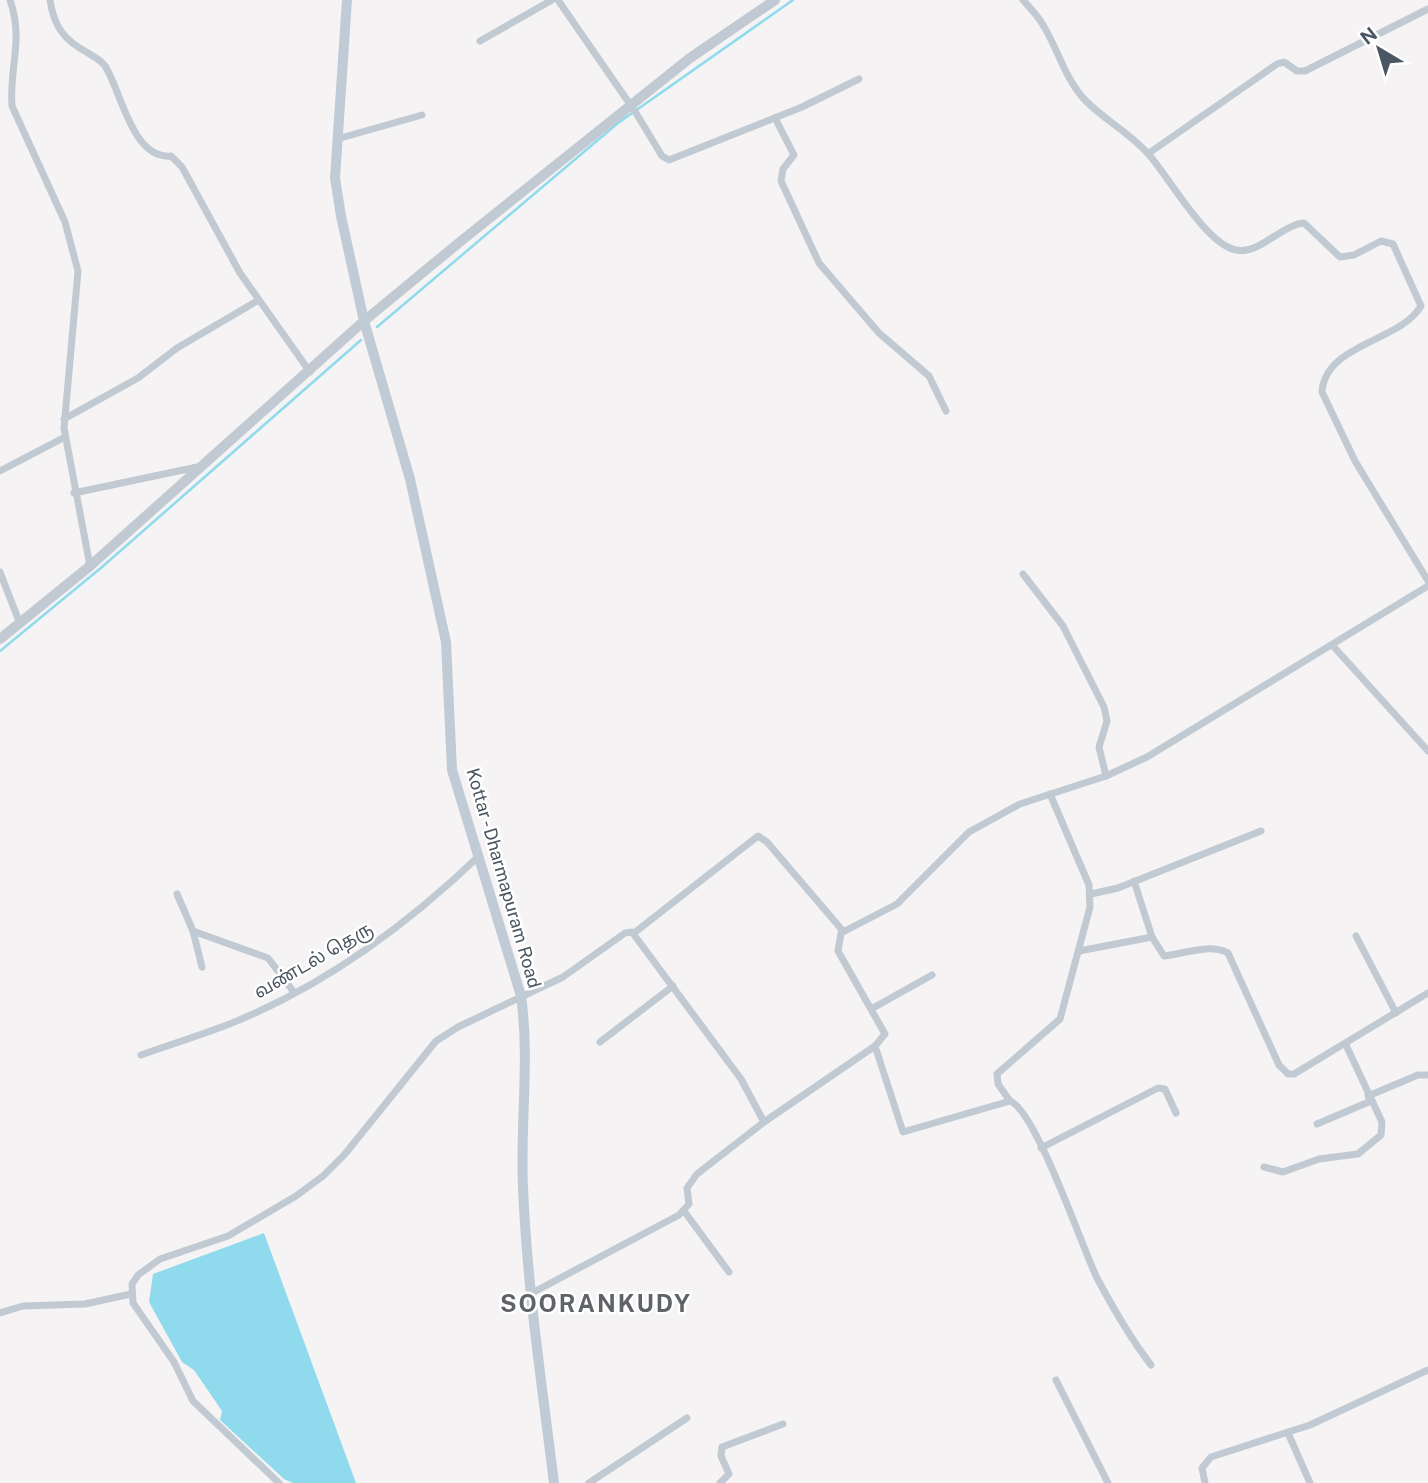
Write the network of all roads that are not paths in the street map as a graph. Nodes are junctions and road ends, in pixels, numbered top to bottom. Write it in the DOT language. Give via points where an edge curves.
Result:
graph roads {
  1 [pos="10,0"];
  2 [pos="50,0"];
  3 [pos="347,0"];
  4 [pos="552,0"];
  5 [pos="558,0"];
  6 [pos="775,0"];
  7 [pos="1023,0"];
  8 [pos="1428,9"];
  9 [pos="480,41"];
  10 [pos="859,79"];
  11 [pos="633,108"];
  12 [pos="422,115"];
  13 [pos="775,118"];
  14 [pos="337,139"];
  15 [pos="1149,153"];
  16 [pos="257,300"];
  17 [pos="364,321"];
  18 [pos="310,373"];
  19 [pos="946,411"];
  20 [pos="64,419"];
  21 [pos="65,437"];
  22 [pos="203,466"];
  23 [pos="0,471"];
  24 [pos="74,493"];
  25 [pos="90,566"];
  26 [pos="0,572"];
  27 [pos="1023,575"];
  28 [pos="1428,581"];
  29 [pos="1428,586"];
  30 [pos="20,624"];
  31 [pos="0,639"];
  32 [pos="1333,646"];
  33 [pos="1428,751"];
  34 [pos="1105,776"];
  35 [pos="1050,794"];
  36 [pos="1261,831"];
  37 [pos="479,856"];
  38 [pos="1134,881"];
  39 [pos="177,894"];
  40 [pos="1091,894"];
  41 [pos="193,930"];
  42 [pos="843,931"];
  43 [pos="634,933"];
  44 [pos="1356,936"];
  45 [pos="1152,937"];
  46 [pos="1079,951"];
  47 [pos="202,967"];
  48 [pos="932,975"];
  49 [pos="673,986"];
  50 [pos="293,991"];
  51 [pos="1428,993"];
  52 [pos="521,996"];
  53 [pos="873,1008"];
  54 [pos="1396,1013"];
  55 [pos="600,1042"];
  56 [pos="1346,1045"];
  57 [pos="875,1046"];
  58 [pos="141,1055"];
  59 [pos="1428,1075"];
  60 [pos="1369,1099"];
  61 [pos="1010,1101"];
  62 [pos="1176,1114"];
  63 [pos="764,1122"];
  64 [pos="1317,1124"];
  65 [pos="1041,1148"];
  66 [pos="1264,1167"];
  67 [pos="684,1211"];
  68 [pos="729,1272"];
  69 [pos="532,1293"];
  70 [pos="131,1294"];
  71 [pos="0,1312"];
  72 [pos="1151,1365"];
  73 [pos="1428,1370"];
  74 [pos="1056,1380"];
  75 [pos="687,1418"];
  76 [pos="783,1424"];
  77 [pos="1289,1433"];
  78 [pos="731,1480"];
  79 [pos="279,1483"];
  80 [pos="554,1483"];
  81 [pos="589,1483"];
  82 [pos="720,1483"];
  83 [pos="1108,1483"];
  84 [pos="1205,1483"];
  85 [pos="1310,1483"];
  1 -- 20 [label="street" via="18,34 12,106 65,222 78,271"];
  2 -- 16 [label="street" via="55,27 71,44 106,67 122,110 151,152 171,156 182,167"];
  3 -- 14 [label="main road, Kottar - Dharmapuram Road"];
  4 -- 9 [label="street"];
  5 -- 11 [label="street"];
  6 -- 11 [label="street" via="690,58"];
  7 -- 15 [label="street" via="1042,23 1084,99"];
  8 -- 15 [label="street" via="1305,71 1284,62 1277,64"];
  10 -- 13 [label="street"];
  11 -- 13 [label="street" via="662,156 670,160"];
  11 -- 17 [label="street"];
  12 -- 14 [label="street"];
  13 -- 19 [label="street" via="794,155 783,169 781,181 819,263 879,333 929,376"];
  14 -- 17 [label="main road, Kottar - Dharmapuram Road" via="335,178"];
  15 -- 28 [label="street" via="1186,203 1228,248 1252,248 1304,223 1340,257 1385,240 1393,244 1421,306 1408,320 1339,361 1322,383 1322,392 1355,461"];
  16 -- 18 [label="street"];
  16 -- 20 [label="street" via="177,348 138,378"];
  17 -- 18 [label="street"];
  17 -- 37 [label="main road, Kottar - Dharmapuram Road" via="410,479 443,629 452,770"];
  18 -- 22 [label="street"];
  20 -- 21 [label="street"];
  21 -- 23 [label="street"];
  21 -- 24 [label="street"];
  22 -- 24 [label="street"];
  22 -- 25 [label="street"];
  24 -- 25 [label="street"];
  25 -- 30 [label="street"];
  26 -- 30 [label="street"];
  27 -- 34 [label="street" via="1063,626 1104,707 1107,722 1099,747"];
  29 -- 32 [label="street"];
  30 -- 31 [label="street"];
  32 -- 33 [label="street"];
  32 -- 34 [label="street" via="1147,757"];
  34 -- 35 [label="street"];
  35 -- 40 [label="street"];
  35 -- 42 [label="street" via="1020,804 969,832 897,904"];
  36 -- 38 [label="street"];
  37 -- 50 [label="street, வண்டல் தெரு" via="395,930"];
  37 -- 52 [label="main road, Kottar - Dharmapuram Road"];
  38 -- 40 [label="street"];
  38 -- 45 [label="street"];
  39 -- 41 [label="street"];
  40 -- 46 [label="street"];
  41 -- 47 [label="street"];
  41 -- 50 [label="street" via="268,958"];
  42 -- 43 [label="street" via="758,836"];
  42 -- 53 [label="street" via="838,951"];
  43 -- 49 [label="street"];
  43 -- 52 [label="street" via="625,933 563,977"];
  44 -- 54 [label="street"];
  45 -- 46 [label="street"];
  45 -- 56 [label="street" via="1164,956 1187,951 1228,953 1279,1065 1288,1074"];
  46 -- 61 [label="street" via="1058,1024 997,1074"];
  48 -- 53 [label="street"];
  49 -- 55 [label="street"];
  49 -- 63 [label="street" via="741,1079"];
  50 -- 58 [label="street, வண்டல் தெரு" via="228,1024"];
  51 -- 54 [label="street"];
  52 -- 69 [label="main road, Kottar - Dharmapuram Road" via="525,1025 521,1152"];
  52 -- 70 [label="street" via="458,1027 426,1050 368,1128 323,1176 237,1231 160,1259 132,1284"];
  53 -- 57 [label="street" via="885,1034"];
  54 -- 56 [label="street"];
  56 -- 60 [label="street"];
  57 -- 61 [label="street" via="903,1132"];
  57 -- 63 [label="street"];
  59 -- 60 [label="street" via="1418,1074"];
  60 -- 64 [label="street"];
  60 -- 66 [label="street" via="1383,1131 1365,1150 1283,1172"];
  61 -- 65 [label="street" via="1021,1110"];
  62 -- 65 [label="street" via="1161,1088"];
  63 -- 67 [label="street" via="691,1180"];
  65 -- 72 [label="street" via="1096,1276"];
  67 -- 68 [label="street"];
  67 -- 69 [label="street"];
  69 -- 80 [label="main road, Kottar - Dharmapuram Road"];
  70 -- 71 [label="street" via="85,1304 23,1306"];
  70 -- 79 [label="street" via="136,1311 174,1362 193,1401"];
  73 -- 77 [label="street"];
  74 -- 83 [label="street"];
  75 -- 81 [label="street"];
  76 -- 78 [label="street" via="722,1447"];
  77 -- 84 [label="street" via="1211,1457 1202,1468"];
  77 -- 85 [label="street"];
  78 -- 82 [label="street"];
}
